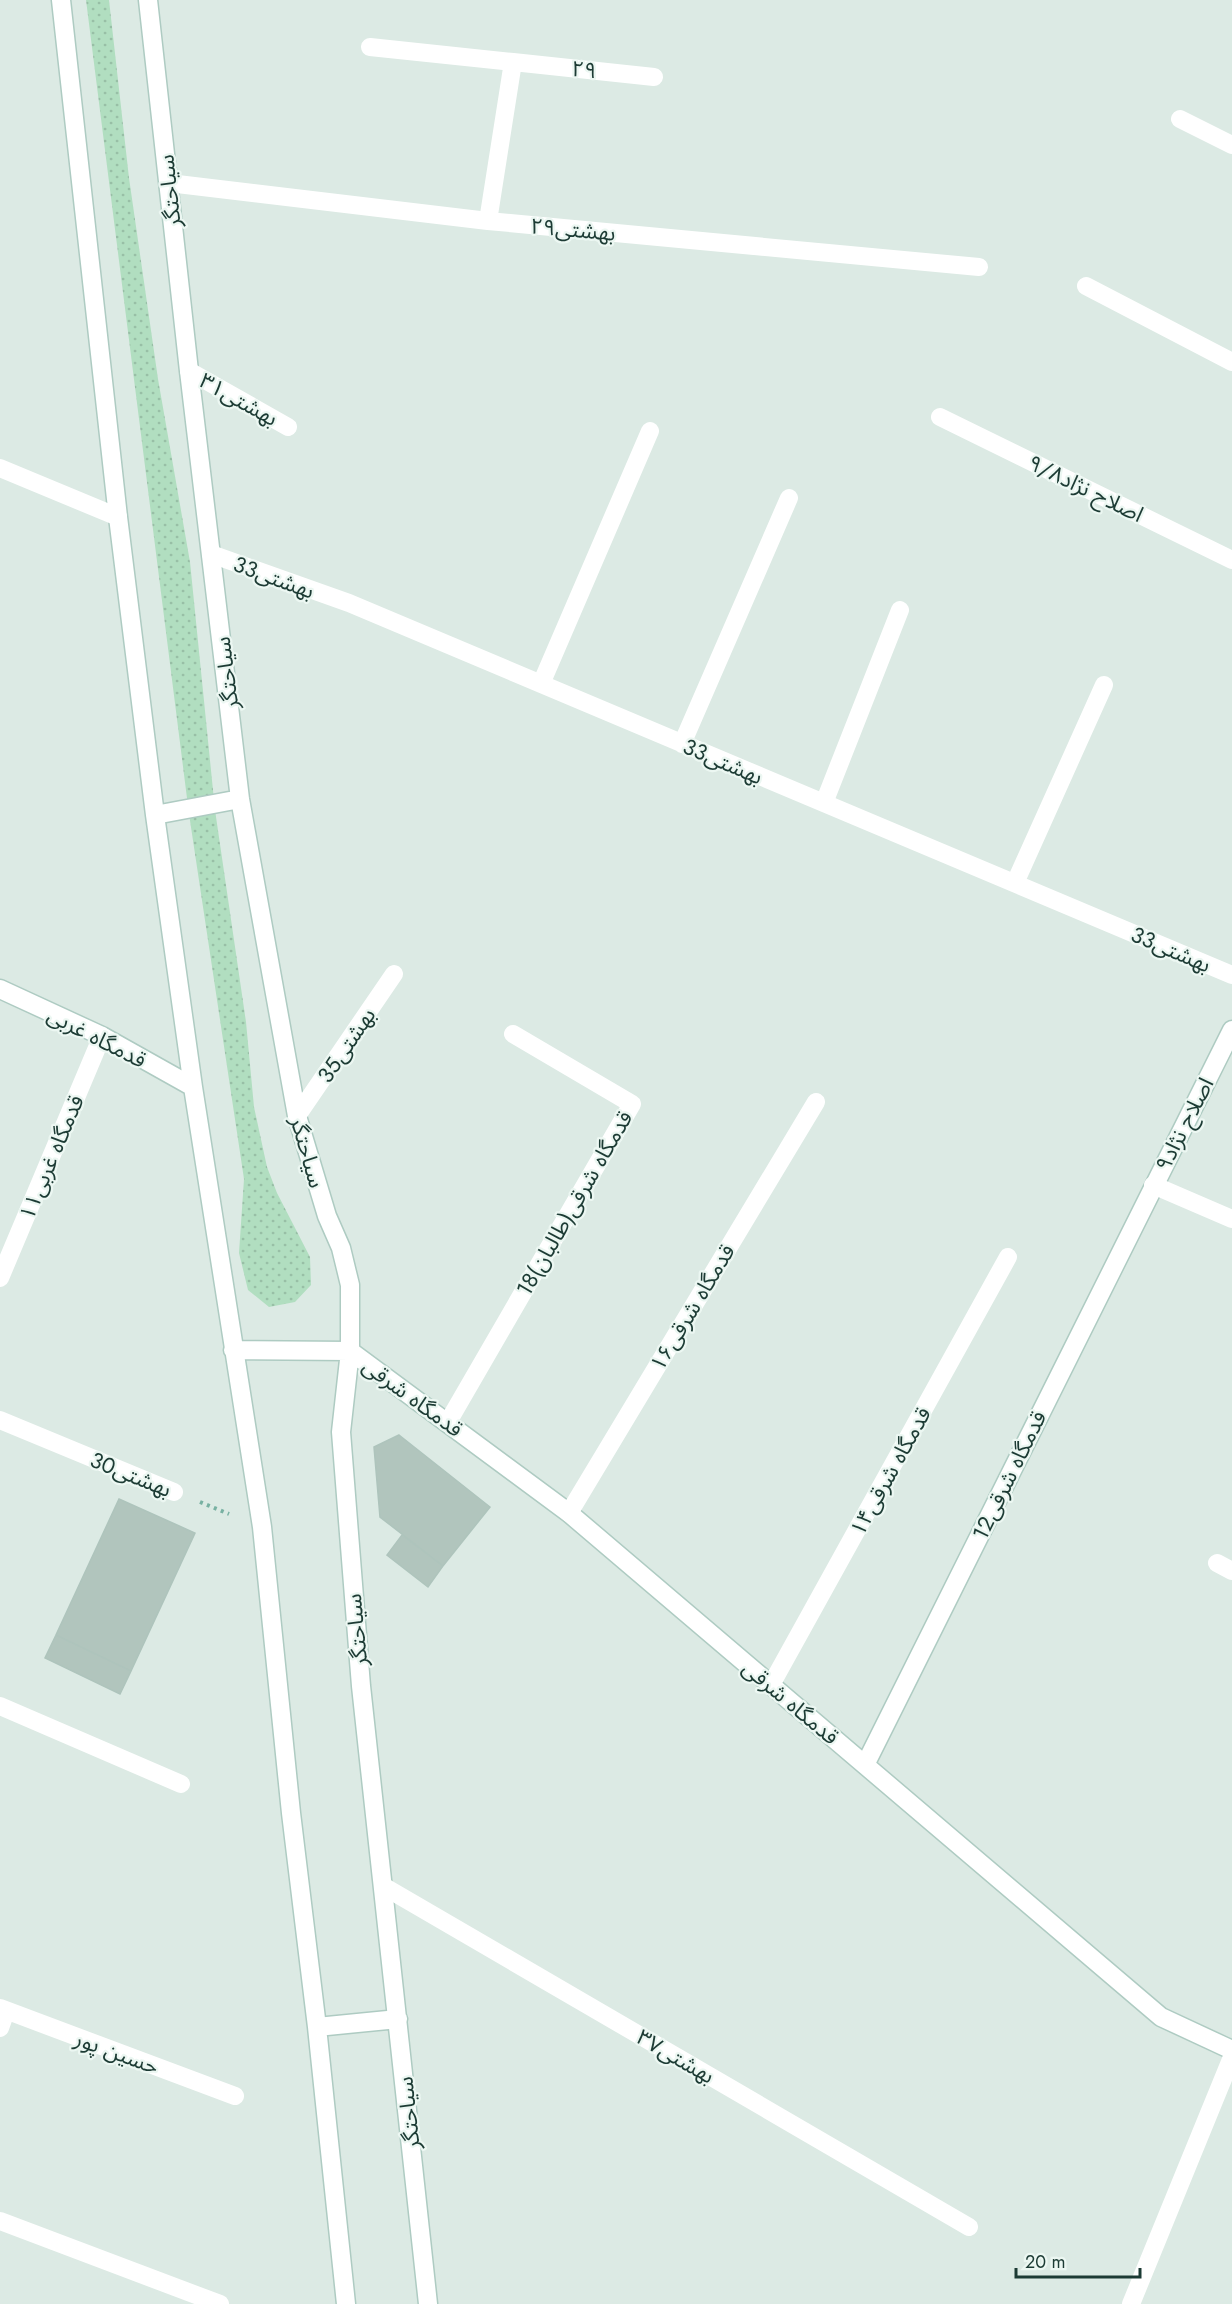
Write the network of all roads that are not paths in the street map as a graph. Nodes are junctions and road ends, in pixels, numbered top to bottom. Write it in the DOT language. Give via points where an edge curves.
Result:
graph roads {
  1 [pos="62,0"];
  2 [pos="148,0"];
  3 [pos="370,46"];
  4 [pos="513,62"];
  5 [pos="654,77"];
  6 [pos="1180,119"];
  7 [pos="1232,145"];
  8 [pos="169,183"];
  9 [pos="488,220"];
  10 [pos="979,267"];
  11 [pos="1086,286"];
  12 [pos="1232,362"];
  13 [pos="189,371"];
  14 [pos="940,417"];
  15 [pos="288,428"];
  16 [pos="650,431"];
  17 [pos="0,468"];
  18 [pos="789,498"];
  19 [pos="118,517"];
  20 [pos="212,554"];
  21 [pos="1232,560"];
  22 [pos="900,610"];
  23 [pos="541,684"];
  24 [pos="1104,685"];
  25 [pos="682,744"];
  26 [pos="240,799"];
  27 [pos="824,803"];
  28 [pos="155,815"];
  29 [pos="1015,883"];
  30 [pos="394,974"];
  31 [pos="1232,975"];
  32 [pos="0,990"];
  33 [pos="1232,1030"];
  34 [pos="513,1034"];
  35 [pos="102,1036"];
  36 [pos="193,1088"];
  37 [pos="816,1102"];
  38 [pos="297,1116"];
  39 [pos="1153,1185"];
  40 [pos="1232,1219"];
  41 [pos="1008,1257"];
  42 [pos="0,1278"];
  43 [pos="233,1350"];
  44 [pos="350,1351"];
  45 [pos="0,1420"];
  46 [pos="448,1422"];
  47 [pos="174,1492"];
  48 [pos="569,1513"];
  49 [pos="771,1685"];
  50 [pos="0,1706"];
  51 [pos="865,1765"];
  52 [pos="181,1784"];
  53 [pos="383,1886"];
  54 [pos="3,2010"];
  55 [pos="398,2019"];
  56 [pos="317,2027"];
  57 [pos="0,2028"];
  58 [pos="1232,2050"];
  59 [pos="1232,2057"];
  60 [pos="235,2096"];
  61 [pos="0,2221"];
  62 [pos="969,2227"];
  63 [pos="430,2303"];
  64 [pos="220,2304"];
  65 [pos="346,2304"];
  66 [pos="1131,2304"];
  1 -- 19 [label="main road"];
  2 -- 8 [label="main road, سیاحتگر"];
  3 -- 4 [label="main road, ۲۹"];
  4 -- 5 [label="main road, ۲۹"];
  4 -- 9 [label="main road"];
  6 -- 7 [label="main road"];
  8 -- 9 [label="main road, ۲۹بهشتی"];
  8 -- 13 [label="main road, سیاحتگر"];
  9 -- 10 [label="main road, ۲۹بهشتی"];
  11 -- 12 [label="main road"];
  13 -- 15 [label="main road, بهشتی۳۱"];
  13 -- 20 [label="main road, سیاحتگر"];
  14 -- 21 [label="main road, اصلاح نژاد۹/۸"];
  16 -- 23 [label="main road"];
  17 -- 19 [label="main road"];
  18 -- 25 [label="main road"];
  19 -- 28 [label="main road"];
  20 -- 23 [label="main road, 33بهشتی" via="349,603"];
  20 -- 26 [label="main road, سیاحتگر"];
  22 -- 27 [label="main road"];
  23 -- 25 [label="main road, 33بهشتی"];
  24 -- 29 [label="main road"];
  25 -- 27 [label="main road, 33بهشتی"];
  26 -- 28 [label="main road"];
  26 -- 38 [label="main road, سیاحتگر"];
  27 -- 29 [label="main road, 33بهشتی"];
  28 -- 36 [label="main road"];
  29 -- 31 [label="main road, 33بهشتی"];
  30 -- 38 [label="main road, بهشتی35"];
  32 -- 35 [label="main road, قدمگاه غربی"];
  33 -- 39 [label="main road, اصلاح نژاد۹"];
  34 -- 46 [label="main road, 18قدمگاه شرقی(طالبان)" via="632,1104"];
  35 -- 36 [label="main road, قدمگاه غربی"];
  35 -- 42 [label="main road, قدمگاه غربی۱۱"];
  36 -- 43 [label="main road"];
  37 -- 48 [label="main road, قدمگاه شرقی۱۶"];
  38 -- 44 [label="main road, سیاحتگر" via="350,1285"];
  39 -- 40 [label="main road"];
  39 -- 51 [label="main road, 12قدمگاه شرقی"];
  41 -- 49 [label="main road, قدمگاه شرقی۱۴"];
  43 -- 44 [label="main road"];
  43 -- 56 [label="main road" via="262,1527"];
  44 -- 46 [label="main road, قدمگاه شرقی"];
  44 -- 53 [label="main road, سیاحتگر" via="341,1432 361,1686"];
  45 -- 47 [label="main road, 30بهشتی"];
  46 -- 48 [label="main road, قدمگاه شرقی"];
  48 -- 49 [label="main road, قدمگاه شرقی"];
  49 -- 51 [label="main road, قدمگاه شرقی"];
  50 -- 52 [label="main road"];
  51 -- 58 [label="main road, قدمگاه شرقی" via="1161,2017"];
  53 -- 55 [label="main road, سیاحتگر"];
  53 -- 62 [label="main road, بهشتی۳۷"];
  54 -- 57 [label="main road"];
  54 -- 60 [label="main road, حسین پور"];
  55 -- 56 [label="main road"];
  55 -- 63 [label="main road, سیاحتگر"];
  56 -- 65 [label="main road"];
  59 -- 66 [label="main road"];
  61 -- 64 [label="main road"];
}
